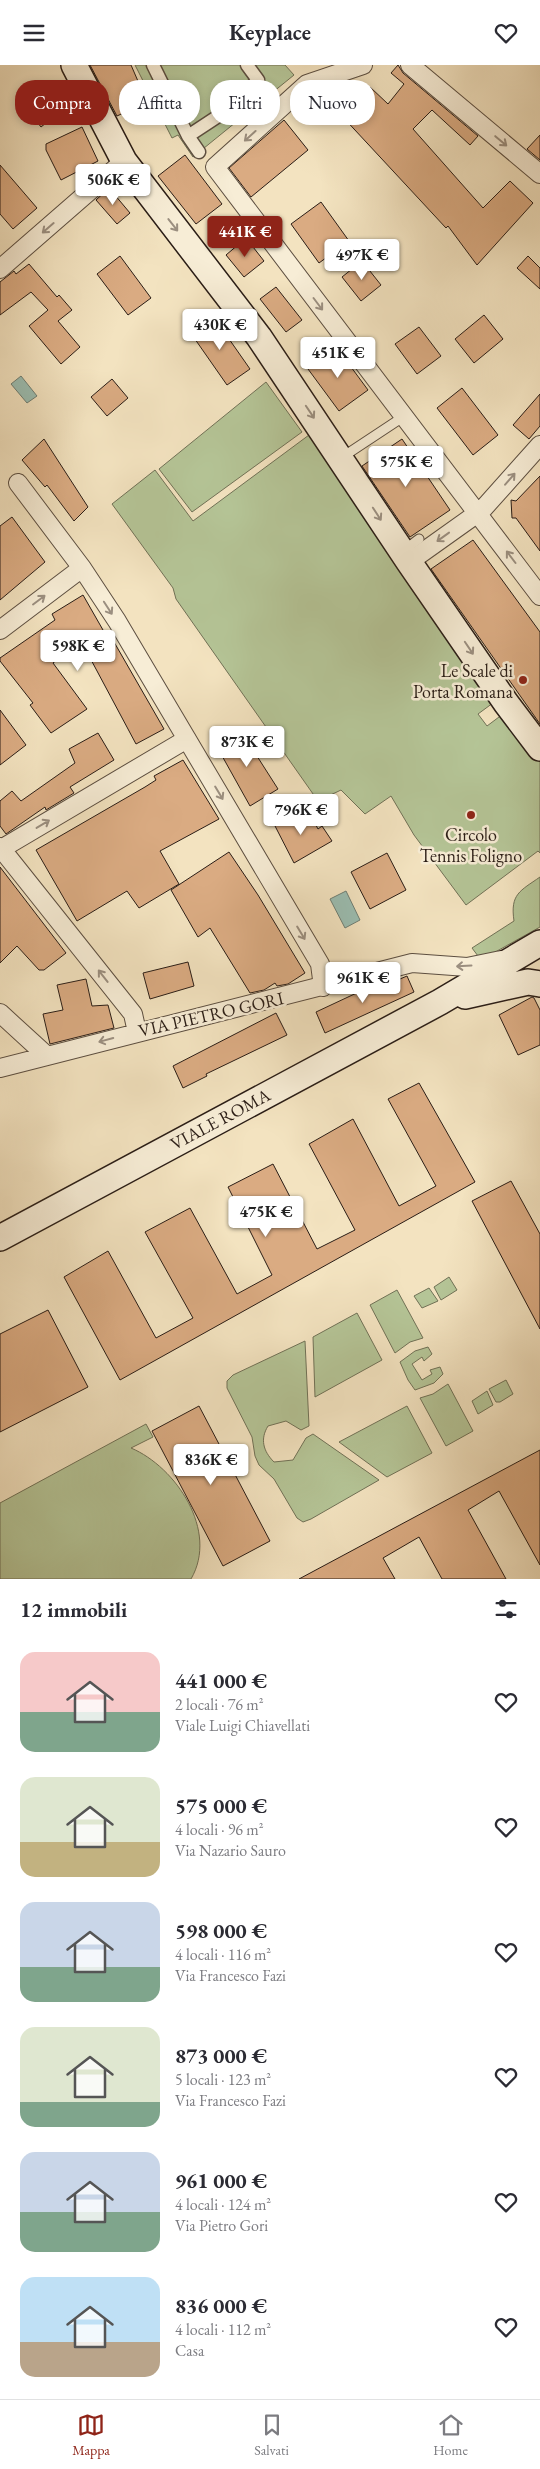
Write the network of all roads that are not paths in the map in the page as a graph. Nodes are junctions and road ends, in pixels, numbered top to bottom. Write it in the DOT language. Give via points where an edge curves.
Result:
graph roads {
  1 [pos="74,65"];
  2 [pos="154,65"];
  3 [pos="247,65"];
  4 [pos="363,65"];
  5 [pos="410,65"];
  6 [pos="188,136"];
  7 [pos="200,152"];
  8 [pos="124,161"];
  9 [pos="540,174"];
  10 [pos="0,269"];
  11 [pos="403,417"];
  12 [pos="540,445"];
  13 [pos="341,458"];
  14 [pos="18,483"];
  15 [pos="478,513"];
  16 [pos="410,551"];
  17 [pos="82,568"];
  18 [pos="540,596"];
  19 [pos="0,629"];
  20 [pos="187,739"];
  21 [pos="540,748"];
  22 [pos="1,848"];
  23 [pos="540,943"];
  24 [pos="512,958"];
  25 [pos="540,984"];
  26 [pos="323,987"];
  27 [pos="440,1002"];
  28 [pos="0,1013"];
  29 [pos="137,1032"];
  30 [pos="47,1056"];
  31 [pos="0,1068"];
  32 [pos="0,1238"];
  1 -- 8 [label="main road"];
  2 -- 6 [label="street"];
  3 -- 6 [label="street" via="258,81 229,109"];
  4 -- 11 [label="street, one-way" via="307,84 215,167"];
  5 -- 9 [label="street, one-way"];
  6 -- 7 [label="street"];
  8 -- 10 [label="street, one-way"];
  8 -- 13 [label="main road, one-way" via="259,337"];
  11 -- 13 [label="lane"];
  11 -- 15 [label="street"];
  15 -- 12 [label="street, one-way"];
  13 -- 16 [label="main road, one-way"];
  14 -- 17 [label="street"];
  15 -- 16 [label="street, one-way"];
  18 -- 15 [label="street, one-way"];
  16 -- 21 [label="main road, one-way" via="506,703"];
  19 -- 17 [label="street, one-way"];
  17 -- 20 [label="street, one-way"];
  22 -- 20 [label="street, one-way"];
  20 -- 26 [label="street, one-way" via="320,964"];
  29 -- 22 [label="street, one-way" via="132,1014"];
  23 -- 24 [label="main road"];
  24 -- 26 [label="street, VIA PIETRO GORI, one-way" via="466,967 412,963"];
  24 -- 27 [label="main road"];
  25 -- 27 [label="main road" via="528,982"];
  26 -- 29 [label="street, VIA PIETRO GORI"];
  27 -- 32 [label="main road, VIALE ROMA"];
  28 -- 30 [label="street"];
  29 -- 30 [label="street, VIA PIETRO GORI, one-way"];
  30 -- 31 [label="street, VIA PIETRO GORI"];
}
